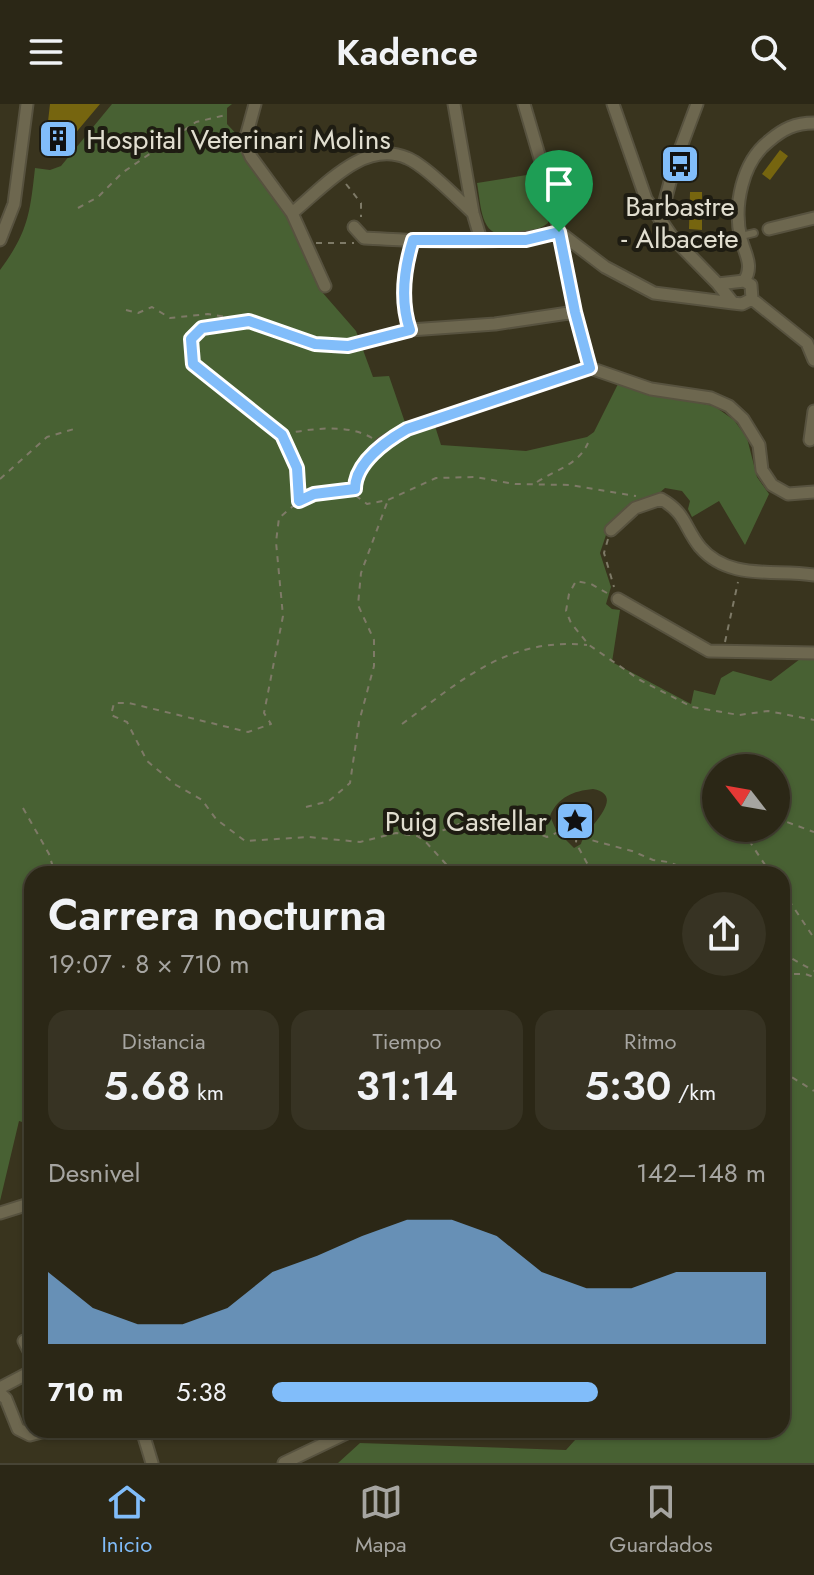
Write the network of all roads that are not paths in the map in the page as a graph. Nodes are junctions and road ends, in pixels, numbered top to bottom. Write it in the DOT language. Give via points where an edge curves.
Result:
graph roads {
  1 [pos="27,104"];
  2 [pos="454,104"];
  3 [pos="524,104"];
  4 [pos="697,104"];
  5 [pos="257,105"];
  6 [pos="617,105"];
  7 [pos="814,123"];
  8 [pos="292,213"];
  9 [pos="473,213"];
  10 [pos="814,218"];
  11 [pos="660,220"];
  12 [pos="354,227"];
  13 [pos="769,229"];
  14 [pos="559,232"];
  15 [pos="754,233"];
  16 [pos="741,236"];
  17 [pos="0,240"];
  18 [pos="413,240"];
  19 [pos="481,240"];
  20 [pos="703,270"];
  21 [pos="740,281"];
  22 [pos="718,284"];
  23 [pos="325,286"];
  24 [pos="752,299"];
  25 [pos="691,300"];
  26 [pos="733,303"];
  27 [pos="575,312"];
  28 [pos="410,330"];
  29 [pos="348,346"];
  30 [pos="814,360"];
  31 [pos="590,368"];
  32 [pos="814,411"];
  33 [pos="810,440"];
  34 [pos="381,444"];
  35 [pos="814,492"];
  36 [pos="611,530"];
  37 [pos="814,575"];
  38 [pos="618,599"];
  39 [pos="814,653"];
  40 [pos="24,1206"];
  41 [pos="0,1213"];
  42 [pos="24,1376"];
  43 [pos="0,1391"];
  44 [pos="24,1432"];
  45 [pos="144,1438"];
  46 [pos="336,1438"];
  47 [pos="152,1463"];
  48 [pos="284,1463"];
  1 -- 17 [label="street" via="14,204"];
  2 -- 9 [label="street"];
  3 -- 14 [label="street"];
  4 -- 11 [label="street"];
  5 -- 8 [label="street" via="246,146"];
  6 -- 11 [label="street" via="646,199"];
  7 -- 16 [label="street" via="795,124 753,157 740,191"];
  8 -- 9 [label="street" via="352,164 390,153 410,158"];
  8 -- 23 [label="street"];
  9 -- 19 [label="street"];
  10 -- 13 [label="street"];
  11 -- 20 [label="street"];
  12 -- 18 [label="street" via="364,238"];
  14 -- 19 [label="street" via="526,240"];
  14 -- 25 [label="street" via="605,267 654,293"];
  14 -- 27 [label="street"];
  15 -- 16 [label="lane"];
  16 -- 21 [label="street" via="749,261 748,275"];
  18 -- 19 [label="street"];
  18 -- 28 [label="street" via="405,266"];
  20 -- 21 [label="street"];
  20 -- 22 [label="street"];
  20 -- 25 [label="street" via="712,284 710,292"];
  21 -- 22 [label="street"];
  21 -- 24 [label="street" via="751,285"];
  22 -- 26 [label="street"];
  24 -- 26 [label="street"];
  24 -- 30 [label="street" via="807,343"];
  25 -- 26 [label="street"];
  27 -- 28 [label="street"];
  27 -- 31 [label="street"];
  28 -- 29 [label="street"];
  31 -- 34 [label="street" via="407,429"];
  31 -- 35 [label="street" via="651,389 729,406 759,445 762,470 772,485 788,494"];
  32 -- 33 [label="street"];
  36 -- 37 [label="street" via="635,508 661,499 676,507 700,547 722,567"];
  38 -- 39 [label="street" via="709,651"];
  40 -- 41 [label="street"];
  42 -- 43 [label="street"];
  43 -- 44 [label="street"];
  45 -- 47 [label="street"];
  46 -- 48 [label="street"];
}
